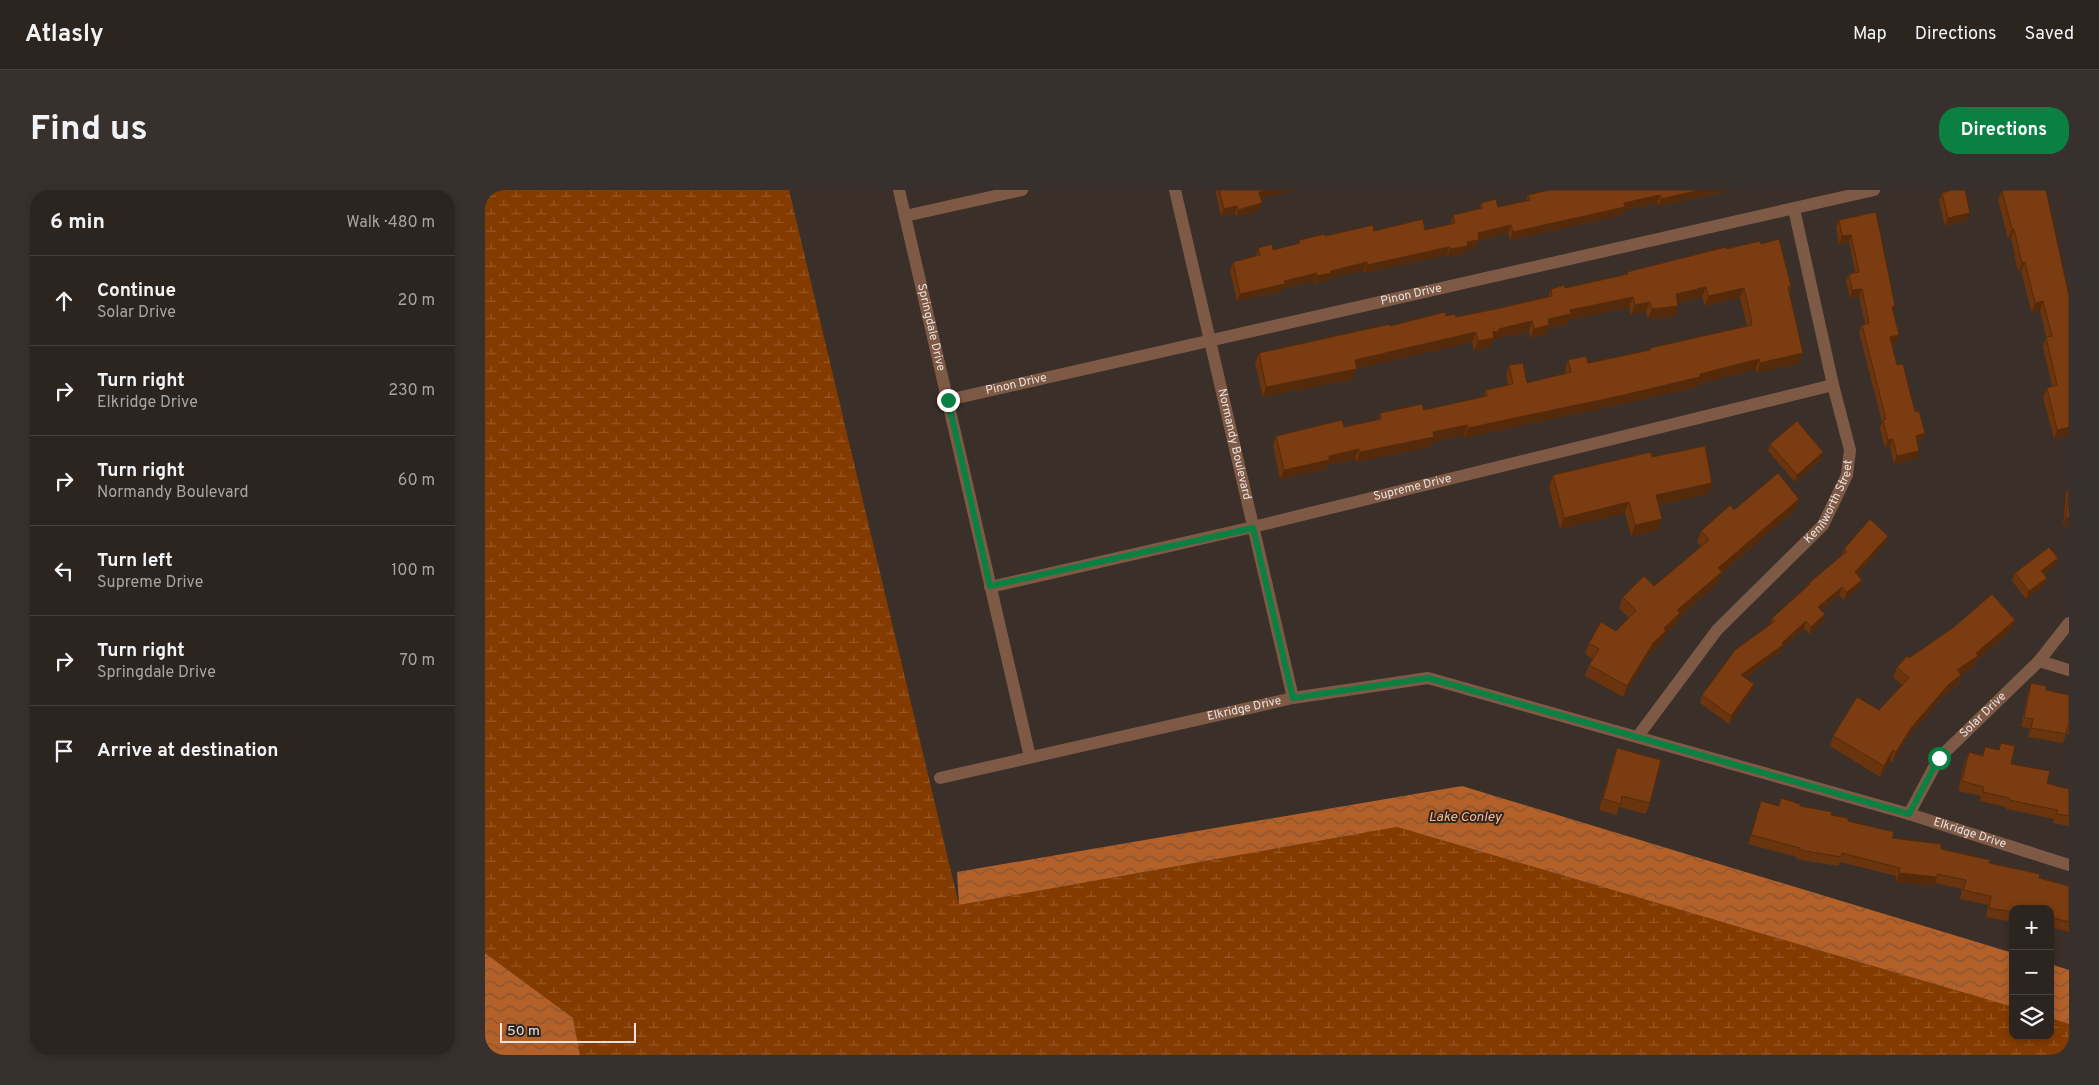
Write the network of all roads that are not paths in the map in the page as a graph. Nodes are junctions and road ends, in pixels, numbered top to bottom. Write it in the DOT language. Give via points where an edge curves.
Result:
graph roads {
  1 [pos="899,190"];
  2 [pos="1022,190"];
  3 [pos="1175,190"];
  4 [pos="1874,190"];
  5 [pos="1794,209"];
  6 [pos="905,216"];
  7 [pos="1211,340"];
  8 [pos="1833,386"];
  9 [pos="948,400"];
  10 [pos="1253,528"];
  11 [pos="990,586"];
  12 [pos="2069,623"];
  13 [pos="2039,661"];
  14 [pos="2069,670"];
  15 [pos="1293,698"];
  16 [pos="1638,736"];
  17 [pos="1030,758"];
  18 [pos="940,778"];
  19 [pos="1909,814"];
  20 [pos="2069,865"];
  1 -- 6 [label="street, Springdale Drive"];
  2 -- 6 [label="street"];
  3 -- 7 [label="street, Normandy Boulevard"];
  4 -- 5 [label="street, Pinon Drive"];
  5 -- 7 [label="street, Pinon Drive"];
  5 -- 8 [label="street, Kenilworth Street"];
  6 -- 9 [label="street, Springdale Drive"];
  7 -- 9 [label="street, Pinon Drive"];
  7 -- 10 [label="street, Normandy Boulevard"];
  8 -- 10 [label="street, Supreme Drive"];
  8 -- 16 [label="street, Kenilworth Street" via="1850,450 1847,475 1823,525 1717,630"];
  9 -- 11 [label="street, Springdale Drive"];
  10 -- 11 [label="street, Supreme Drive"];
  10 -- 15 [label="street, Normandy Boulevard"];
  11 -- 17 [label="street, Springdale Drive"];
  12 -- 13 [label="street, Solar Drive"];
  13 -- 14 [label="street"];
  13 -- 19 [label="street, Solar Drive" via="1939,758"];
  15 -- 16 [label="street, Elkridge Drive" via="1428,678"];
  15 -- 17 [label="street, Elkridge Drive"];
  16 -- 19 [label="street, Elkridge Drive"];
  17 -- 18 [label="street, Elkridge Drive"];
  19 -- 20 [label="street, Elkridge Drive"];
}
